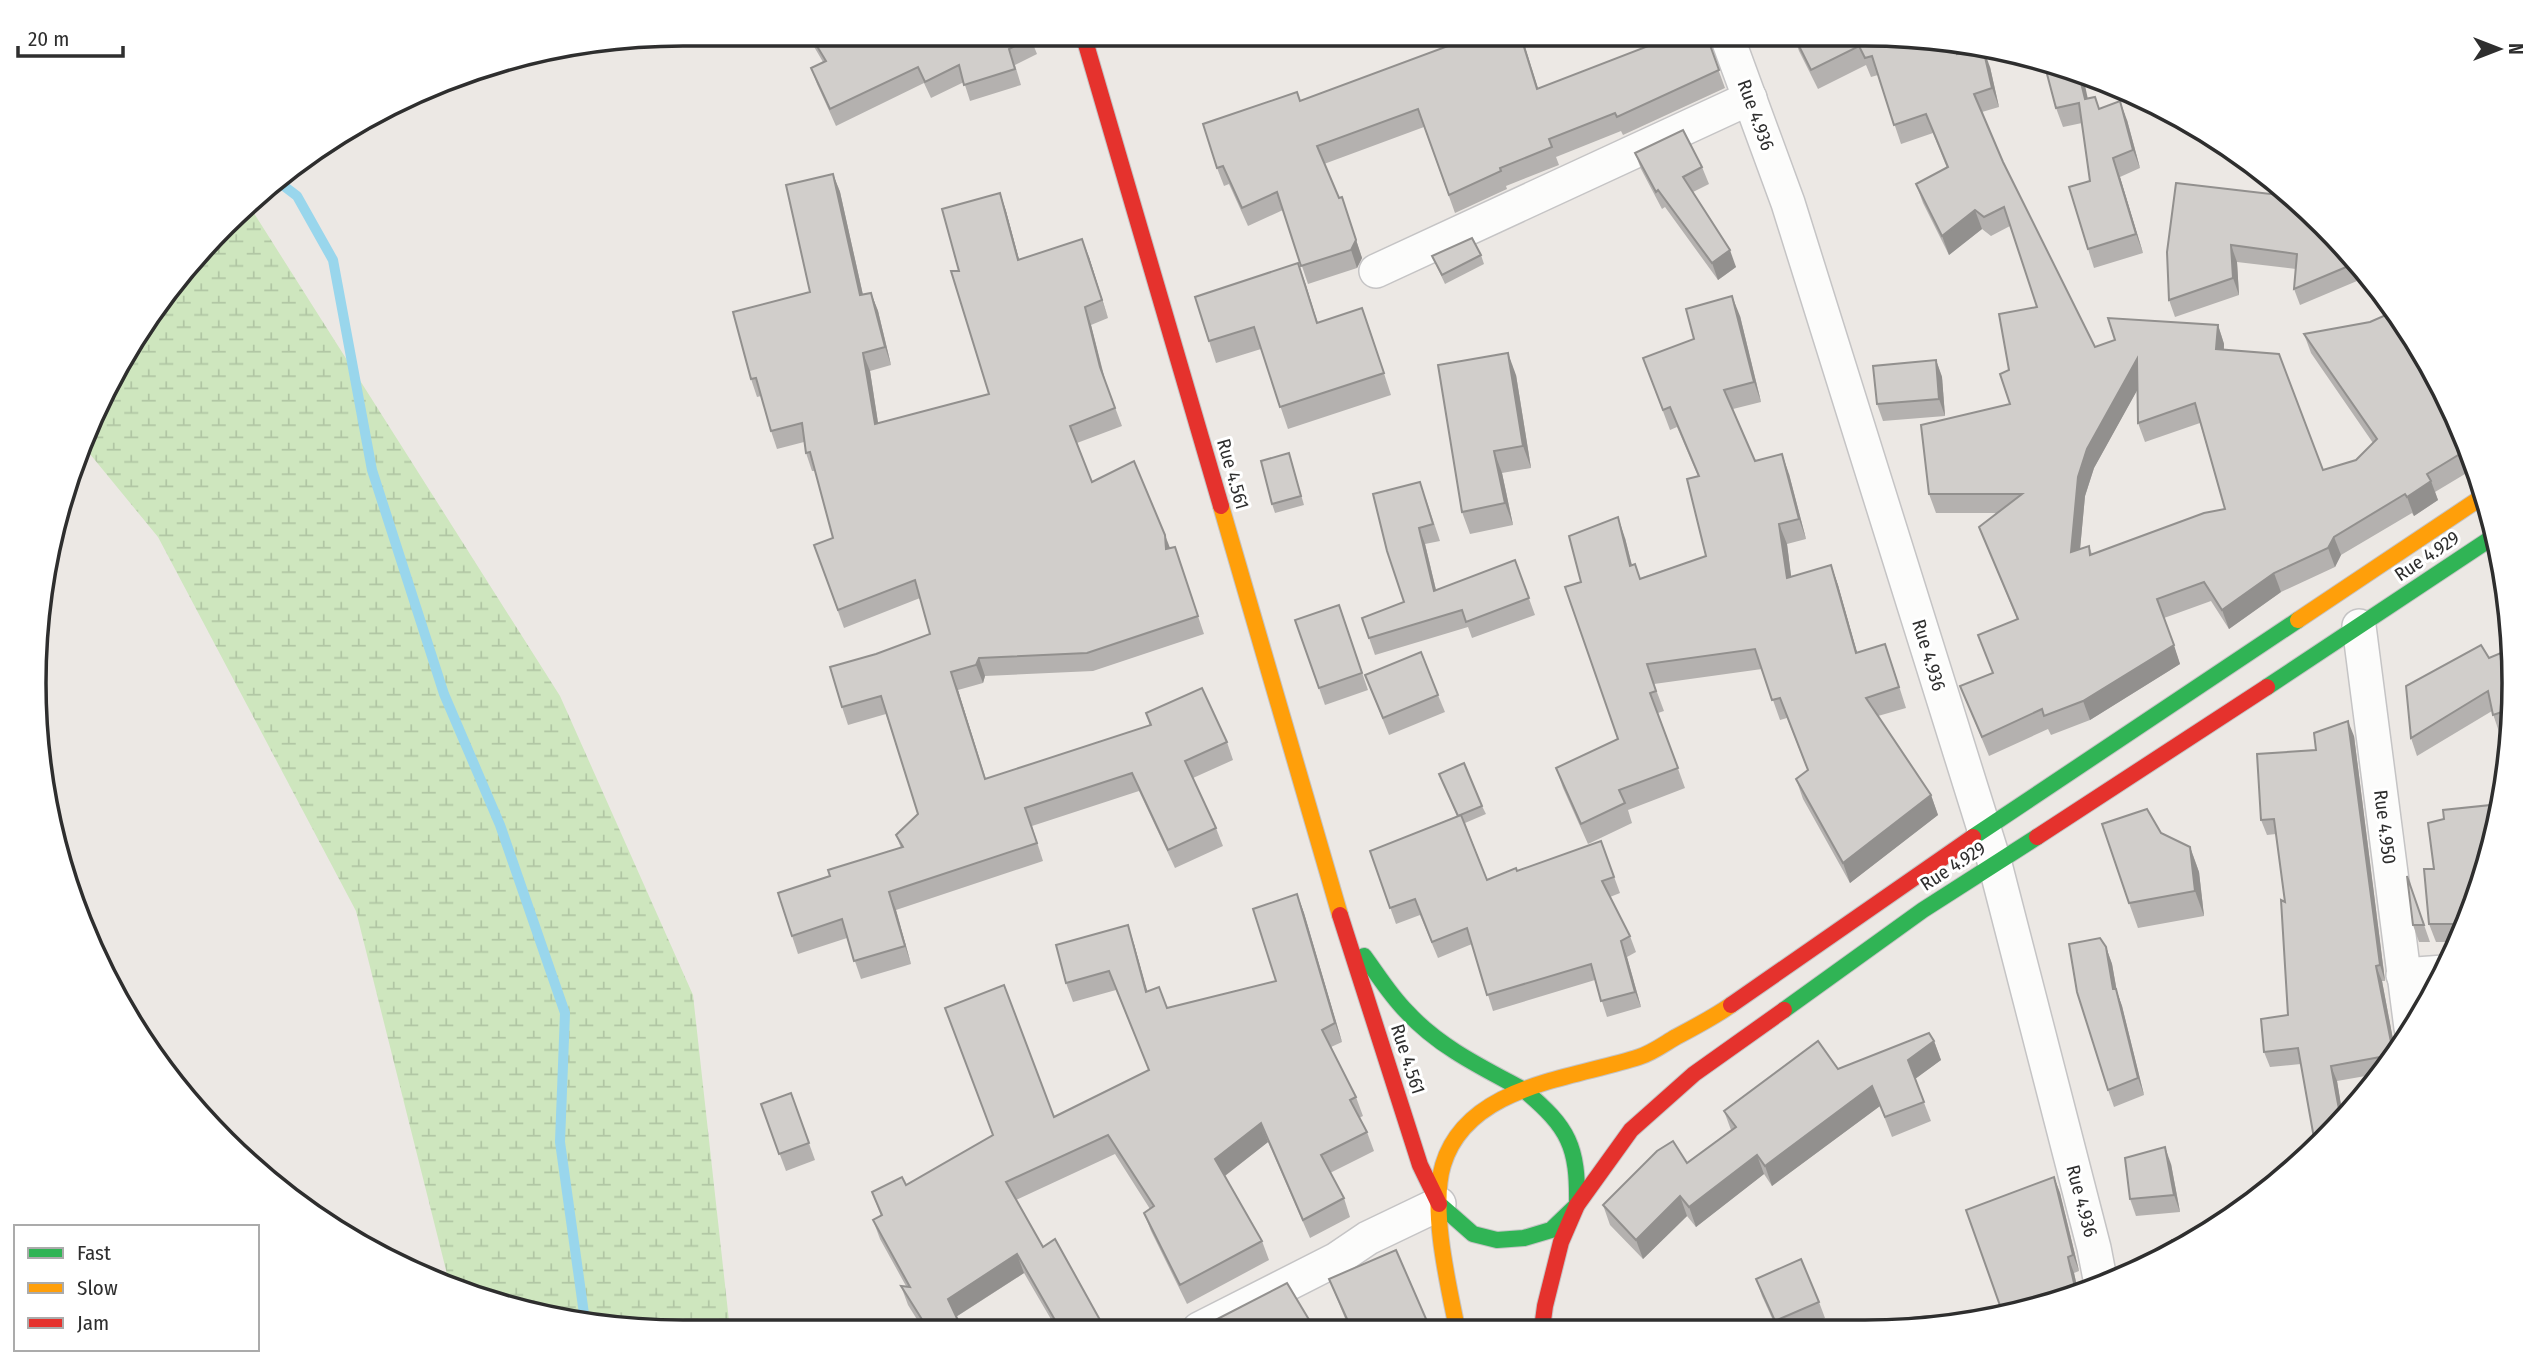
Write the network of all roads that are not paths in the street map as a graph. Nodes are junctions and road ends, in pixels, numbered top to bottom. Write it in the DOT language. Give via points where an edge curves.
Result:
graph roads {
  1 [pos="1087,46"];
  2 [pos="1730,46"];
  3 [pos="1750,98"];
  4 [pos="1376,271"];
  5 [pos="2476,501"];
  6 [pos="2486,541"];
  7 [pos="2359,626"];
  8 [pos="1983,829"];
  9 [pos="1994,864"];
  10 [pos="1343,925"];
  11 [pos="2432,973"];
  12 [pos="2403,975"];
  13 [pos="2409,1014"];
  14 [pos="1524,1090"];
  15 [pos="1476,1114"];
  16 [pos="1439,1204"];
  17 [pos="1577,1205"];
  18 [pos="2099,1275"];
  19 [pos="1217,1320"];
  20 [pos="1455,1320"];
  21 [pos="1543,1320"];
  1 -- 10 [label="main road, Rue 4.561"];
  2 -- 3 [label="street, Rue 4.936"];
  3 -- 4 [label="street"];
  3 -- 8 [label="street, Rue 4.936" via="1788,203"];
  5 -- 8 [label="main road, Rue 4.929"];
  6 -- 7 [label="main road, Rue 4.929"];
  7 -- 9 [label="main road, Rue 4.929"];
  7 -- 12 [label="street, Rue 4.950"];
  8 -- 9 [label="street, Rue 4.936"];
  8 -- 14 [label="main road, Rue 4.929" via="1726,1009 1642,1056"];
  9 -- 17 [label="main road, Rue 4.929" via="1694,1074 1631,1130"];
  9 -- 18 [label="street, Rue 4.936"];
  10 -- 14 [label="main road, Rue 4.561" via="1416,1023"];
  10 -- 16 [label="main road, Rue 4.561" via="1420,1165"];
  11 -- 12 [label="street"];
  12 -- 13 [label="street, Rue 4.950"];
  14 -- 15 [label="main road, Rue 4.929" via="1499,1098"];
  14 -- 17 [label="main road" via="1551,1113 1567,1138 1577,1166"];
  15 -- 16 [label="main road, Rue 4.561" via="1443,1165"];
  16 -- 17 [label="main road" via="1473,1234 1497,1240 1551,1230"];
  16 -- 19 [label="street"];
  16 -- 20 [label="main road, Rue 4.561"];
  17 -- 21 [label="main road, Rue 4.929" via="1561,1242"];
}
